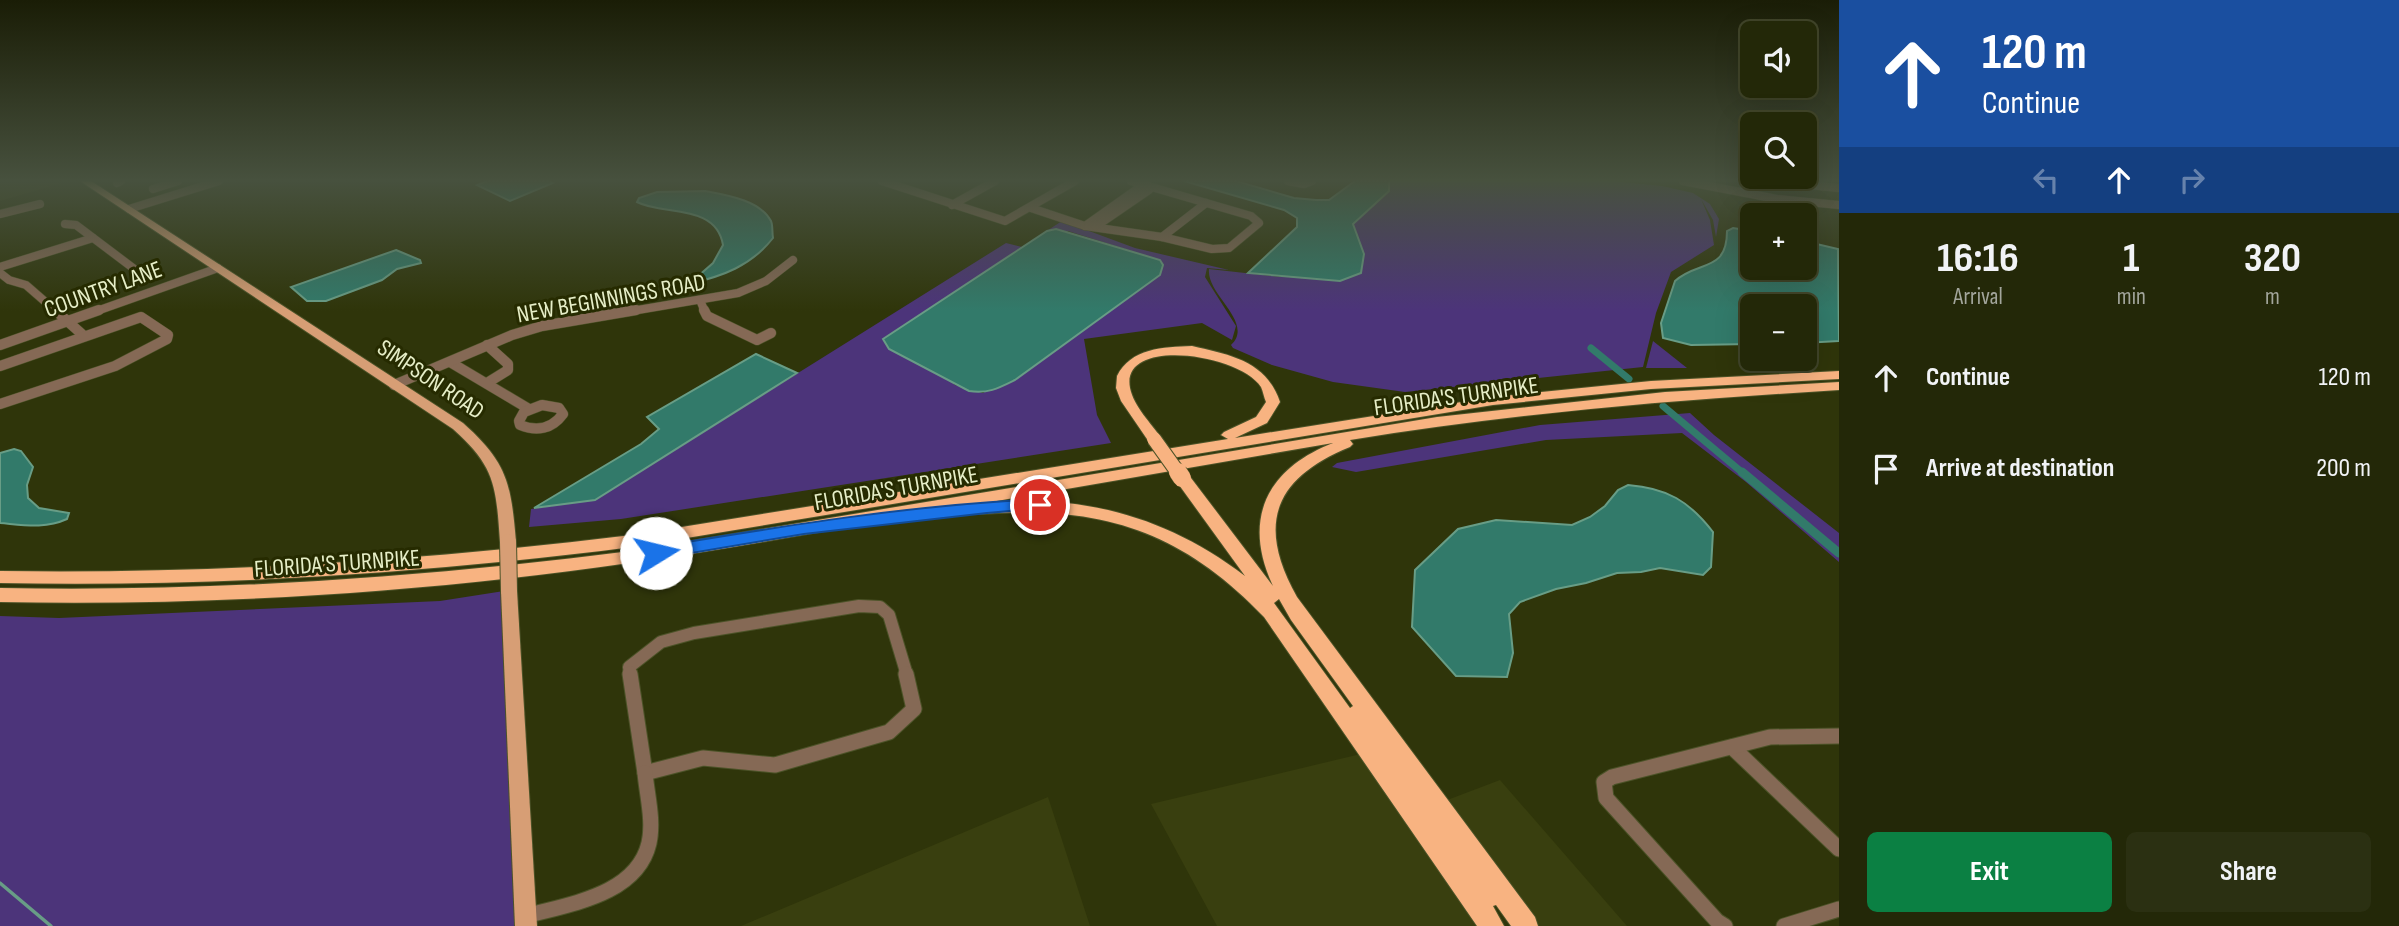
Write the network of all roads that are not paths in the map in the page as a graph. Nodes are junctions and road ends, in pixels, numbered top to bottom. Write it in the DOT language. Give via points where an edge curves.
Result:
graph roads {
  1 [pos="67,224"];
  2 [pos="152,224"];
  3 [pos="1080,224"];
  4 [pos="1087,224"];
  5 [pos="1099,224"];
  6 [pos="1179,224"];
  7 [pos="1257,224"];
  8 [pos="1085,226"];
  9 [pos="1162,237"];
  10 [pos="93,238"];
  11 [pos="793,260"];
  12 [pos="0,267"];
  13 [pos="218,268"];
  14 [pos="0,273"];
  15 [pos="135,275"];
  16 [pos="700,300"];
  17 [pos="66,322"];
  18 [pos="771,332"];
  19 [pos="84,336"];
  20 [pos="0,345"];
  21 [pos="487,345"];
  22 [pos="450,362"];
  23 [pos="0,366"];
  24 [pos="1839,374"];
  25 [pos="488,383"];
  26 [pos="394,385"];
  27 [pos="1839,386"];
  28 [pos="0,404"];
  29 [pos="529,409"];
  30 [pos="1505,412"];
  31 [pos="1114,461"];
  32 [pos="804,528"];
  33 [pos="0,577"];
  34 [pos="0,595"];
  35 [pos="1839,736"];
  36 [pos="1732,747"];
  37 [pos="645,774"];
  38 [pos="1839,849"];
  39 [pos="1839,909"];
  40 [pos="526,921"];
  41 [pos="1492,926"];
  42 [pos="1516,926"];
  43 [pos="1526,926"];
  44 [pos="1725,926"];
  45 [pos="1784,926"];
  1 -- 10 [label="street"];
  2 -- 13 [label="main road, SIMPSON ROAD"];
  3 -- 8 [label="street"];
  4 -- 8 [label="street"];
  5 -- 8 [label="street"];
  6 -- 9 [label="street"];
  7 -- 9 [label="street" via="1222,250"];
  8 -- 9 [label="street"];
  10 -- 12 [label="street"];
  10 -- 15 [label="street" via="137,271"];
  11 -- 16 [label="street, NEW BEGINNINGS ROAD" via="755,286"];
  13 -- 17 [label="street, COUNTRY LANE"];
  13 -- 26 [label="main road, SIMPSON ROAD"];
  14 -- 17 [label="street" via="26,285"];
  16 -- 18 [label="street" via="707,316 757,340"];
  16 -- 21 [label="street, NEW BEGINNINGS ROAD" via="542,326"];
  17 -- 19 [label="street"];
  17 -- 20 [label="street, COUNTRY LANE"];
  19 -- 23 [label="street"];
  19 -- 28 [label="street" via="141,317 168,335 115,366"];
  21 -- 22 [label="street, NEW BEGINNINGS ROAD"];
  21 -- 25 [label="street" via="509,364 508,370"];
  22 -- 25 [label="street"];
  22 -- 26 [label="street, NEW BEGINNINGS ROAD"];
  24 -- 31 [label="highway, FLORIDA'S TURNPIKE" via="1651,385 1493,401"];
  25 -- 29 [label="street"];
  26 -- 40 [label="main road, SIMPSON ROAD, bridge" via="479,443 502,480"];
  27 -- 30 [label="highway, FLORIDA'S TURNPIKE" via="1665,396"];
  30 -- 32 [label="highway, FLORIDA'S TURNPIKE"];
  30 -- 43 [label="highway" via="1372,437 1318,454 1284,480 1268,516 1267,537 1271,561 1298,615"];
  31 -- 33 [label="highway, FLORIDA'S TURNPIKE" via="632,541 443,564 247,577"];
  31 -- 42 [label="highway, bridge" via="1243,430 1258,424 1273,406 1269,385 1230,359 1175,350 1142,357 1129,366 1123,388 1154,439 1182,478"];
  32 -- 34 [label="highway, FLORIDA'S TURNPIKE" via="533,570 348,589 154,597"];
  32 -- 41 [label="highway" via="987,507 1068,506 1142,526 1217,562 1271,612"];
  35 -- 36 [label="street" via="1770,737"];
  36 -- 38 [label="street"];
  36 -- 44 [label="street" via="1612,777 1603,788 1606,798"];
  37 -- 37 [label="street" via="629,667 661,642 859,606 880,607 889,615 914,709 889,732 775,765 703,758"];
  37 -- 40 [label="street" via="649,844 636,871 611,890"];
  39 -- 45 [label="street"];
}
